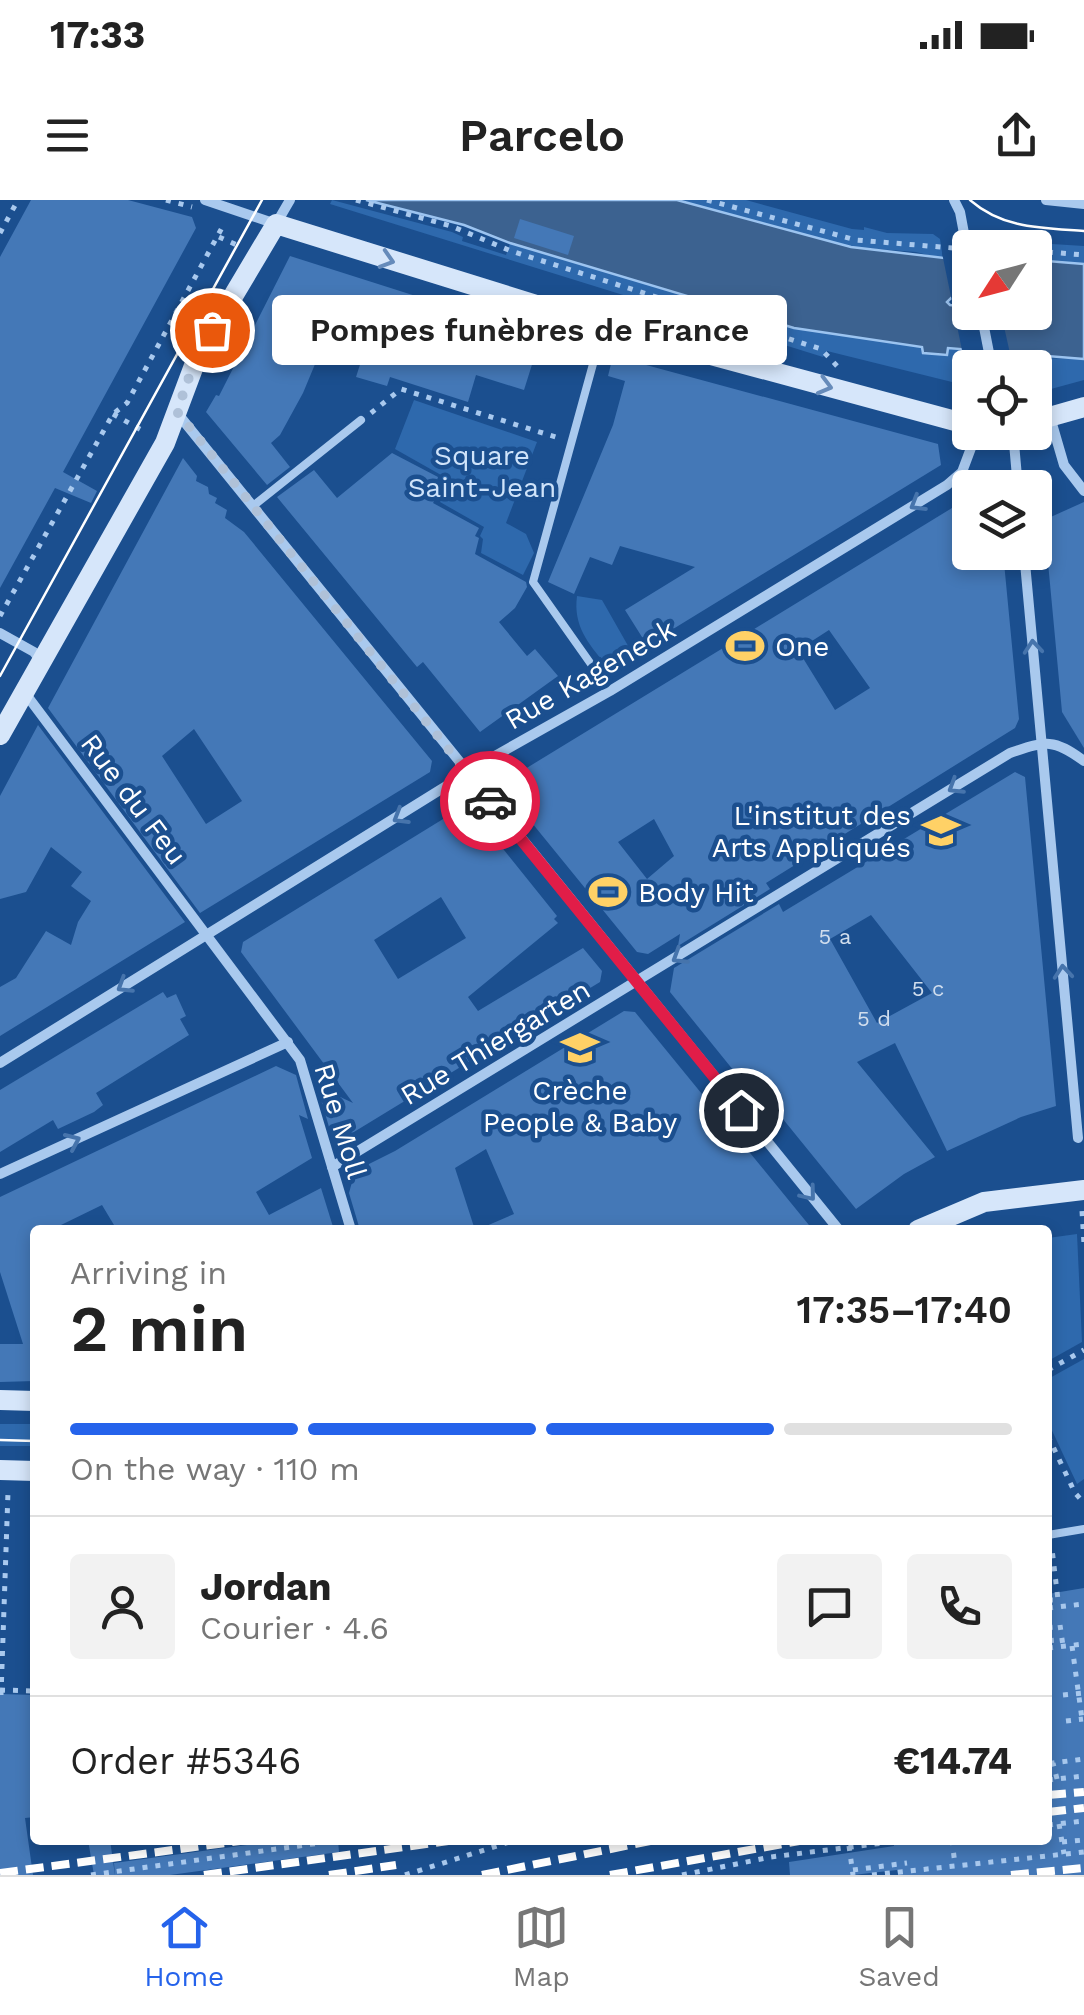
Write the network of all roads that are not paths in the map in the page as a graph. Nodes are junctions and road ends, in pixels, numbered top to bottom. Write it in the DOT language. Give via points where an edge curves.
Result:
graph roads {
  1 [pos="205,200"];
  2 [pos="290,200"];
  3 [pos="954,200"];
  4 [pos="1046,200"];
  5 [pos="1084,204"];
  6 [pos="276,224"];
  7 [pos="964,230"];
  8 [pos="604,326"];
  9 [pos="596,351"];
  10 [pos="593,364"];
  11 [pos="1084,408"];
  12 [pos="178,413"];
  13 [pos="1052,417"];
  14 [pos="362,420"];
  15 [pos="952,420"];
  16 [pos="1052,439"];
  17 [pos="970,450"];
  18 [pos="1084,491"];
  19 [pos="253,506"];
  20 [pos="1026,570"];
  21 [pos="0,632"];
  22 [pos="43,662"];
  23 [pos="25,692"];
  24 [pos="610,692"];
  25 [pos="0,735"];
  26 [pos="1042,742"];
  27 [pos="1084,762"];
  28 [pos="468,773"];
  29 [pos="206,934"];
  30 [pos="637,983"];
  31 [pos="288,1042"];
  32 [pos="0,1063"];
  33 [pos="1078,1138"];
  34 [pos="332,1166"];
  35 [pos="0,1174"];
  36 [pos="1082,1190"];
  37 [pos="350,1225"];
  38 [pos="835,1225"];
  39 [pos="930,1225"];
  40 [pos="0,1400"];
  41 [pos="30,1401"];
  42 [pos="30,1472"];
  43 [pos="4,1477"];
  44 [pos="1084,1529"];
  45 [pos="1052,1534"];
  1 -- 6 [label="street"];
  2 -- 6 [label="street"];
  3 -- 7 [label="street"];
  4 -- 5 [label="street"];
  6 -- 8 [label="street, one-way"];
  6 -- 12 [label="street" via="198,355"];
  8 -- 9 [label="lane"];
  8 -- 15 [label="street, one-way"];
  10 -- 24 [label="lane" via="533,582"];
  11 -- 13 [label="street"];
  12 -- 19 [label="street"];
  12 -- 22 [label="street"];
  14 -- 19 [label="lane"];
  16 -- 18 [label="street"];
  17 -- 24 [label="street, Rue Kageneck, one-way" via="962,472 947,485"];
  19 -- 28 [label="street"];
  26 -- 20 [label="street, one-way"];
  21 -- 22 [label="street"];
  22 -- 23 [label="street"];
  23 -- 25 [label="street"];
  23 -- 29 [label="street, Rue du Feu"];
  24 -- 28 [label="street, Rue Kageneck"];
  26 -- 27 [label="street" via="1060,744"];
  26 -- 30 [label="street, Rue Thiergarten, one-way" via="1010,753"];
  33 -- 26 [label="street, one-way"];
  28 -- 29 [label="street, Rue Kageneck, one-way"];
  28 -- 30 [label="street"];
  29 -- 31 [label="street, Rue Moll"];
  29 -- 32 [label="street, Rue Kageneck, one-way"];
  30 -- 34 [label="street, Rue Thiergarten"];
  30 -- 38 [label="street, one-way"];
  31 -- 34 [label="street, Rue Moll" via="300,1060"];
  35 -- 31 [label="street, one-way"];
  34 -- 37 [label="street, Rue Moll"];
  36 -- 39 [label="street" via="984,1202"];
  40 -- 41 [label="street"];
  42 -- 43 [label="street"];
  44 -- 45 [label="lane"];
}
